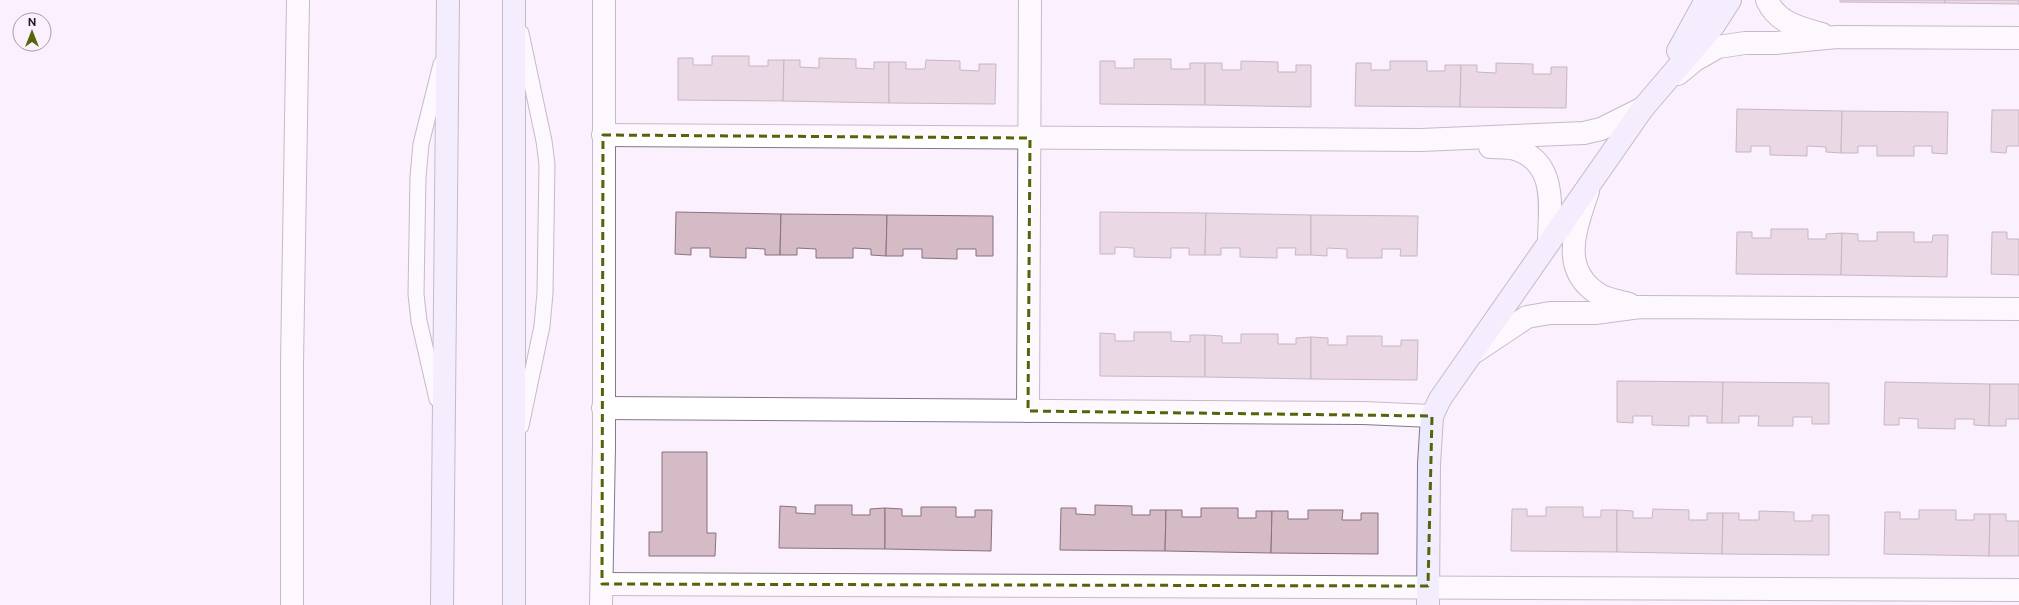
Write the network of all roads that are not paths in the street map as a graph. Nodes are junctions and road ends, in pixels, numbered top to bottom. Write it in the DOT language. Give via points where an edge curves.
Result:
graph roads {
  1 [pos="298,0"];
  2 [pos="448,0"];
  3 [pos="515,0"];
  4 [pos="604,0"];
  5 [pos="1030,0"];
  6 [pos="1706,0"];
  7 [pos="1730,0"];
  8 [pos="1767,0"];
  9 [pos="1837,37"];
  10 [pos="448,38"];
  11 [pos="2019,38"];
  12 [pos="1649,100"];
  13 [pos="603,135"];
  14 [pos="1030,138"];
  15 [pos="1421,140"];
  16 [pos="1591,184"];
  17 [pos="1550,240"];
  18 [pos="1640,307"];
  19 [pos="2019,309"];
  20 [pos="1469,356"];
  21 [pos="603,408"];
  22 [pos="1028,411"];
  23 [pos="1432,416"];
  24 [pos="443,432"];
  25 [pos="514,462"];
  26 [pos="2019,590"];
  27 [pos="602,595"];
  28 [pos="1428,596"];
  29 [pos="292,605"];
  30 [pos="442,605"];
  31 [pos="514,605"];
  1 -- 29 [label="street" via="292,364"];
  2 -- 10 [label="street"];
  3 -- 25 [label="street"];
  3 -- 25 [label="lane" via="547,164 542,326"];
  4 -- 13 [label="street"];
  5 -- 14 [label="street"];
  6 -- 12 [label="street"];
  7 -- 12 [label="street" via="1714,25"];
  8 -- 9 [label="street" via="1776,14 1788,24"];
  9 -- 11 [label="street"];
  9 -- 12 [label="street" via="1718,47 1695,60"];
  10 -- 24 [label="street"];
  10 -- 24 [label="lane" via="422,144 418,177 416,294 419,321"];
  12 -- 15 [label="street" via="1601,129 1584,133"];
  12 -- 16 [label="street"];
  13 -- 14 [label="street"];
  13 -- 21 [label="street"];
  14 -- 15 [label="street"];
  14 -- 22 [label="street"];
  15 -- 17 [label="street" via="1515,149 1533,158 1547,175"];
  16 -- 17 [label="street"];
  16 -- 18 [label="street" via="1577,224 1573,246 1574,264 1583,281 1601,296"];
  17 -- 20 [label="street"];
  18 -- 19 [label="street"];
  18 -- 20 [label="street" via="1595,313 1550,313 1527,317"];
  20 -- 23 [label="street" via="1440,399"];
  21 -- 22 [label="street"];
  21 -- 27 [label="street"];
  22 -- 23 [label="street" via="1363,413"];
  23 -- 28 [label="street"];
  24 -- 30 [label="street"];
  25 -- 31 [label="street"];
  26 -- 28 [label="street" via="1491,588"];
  27 -- 28 [label="street"];
}
